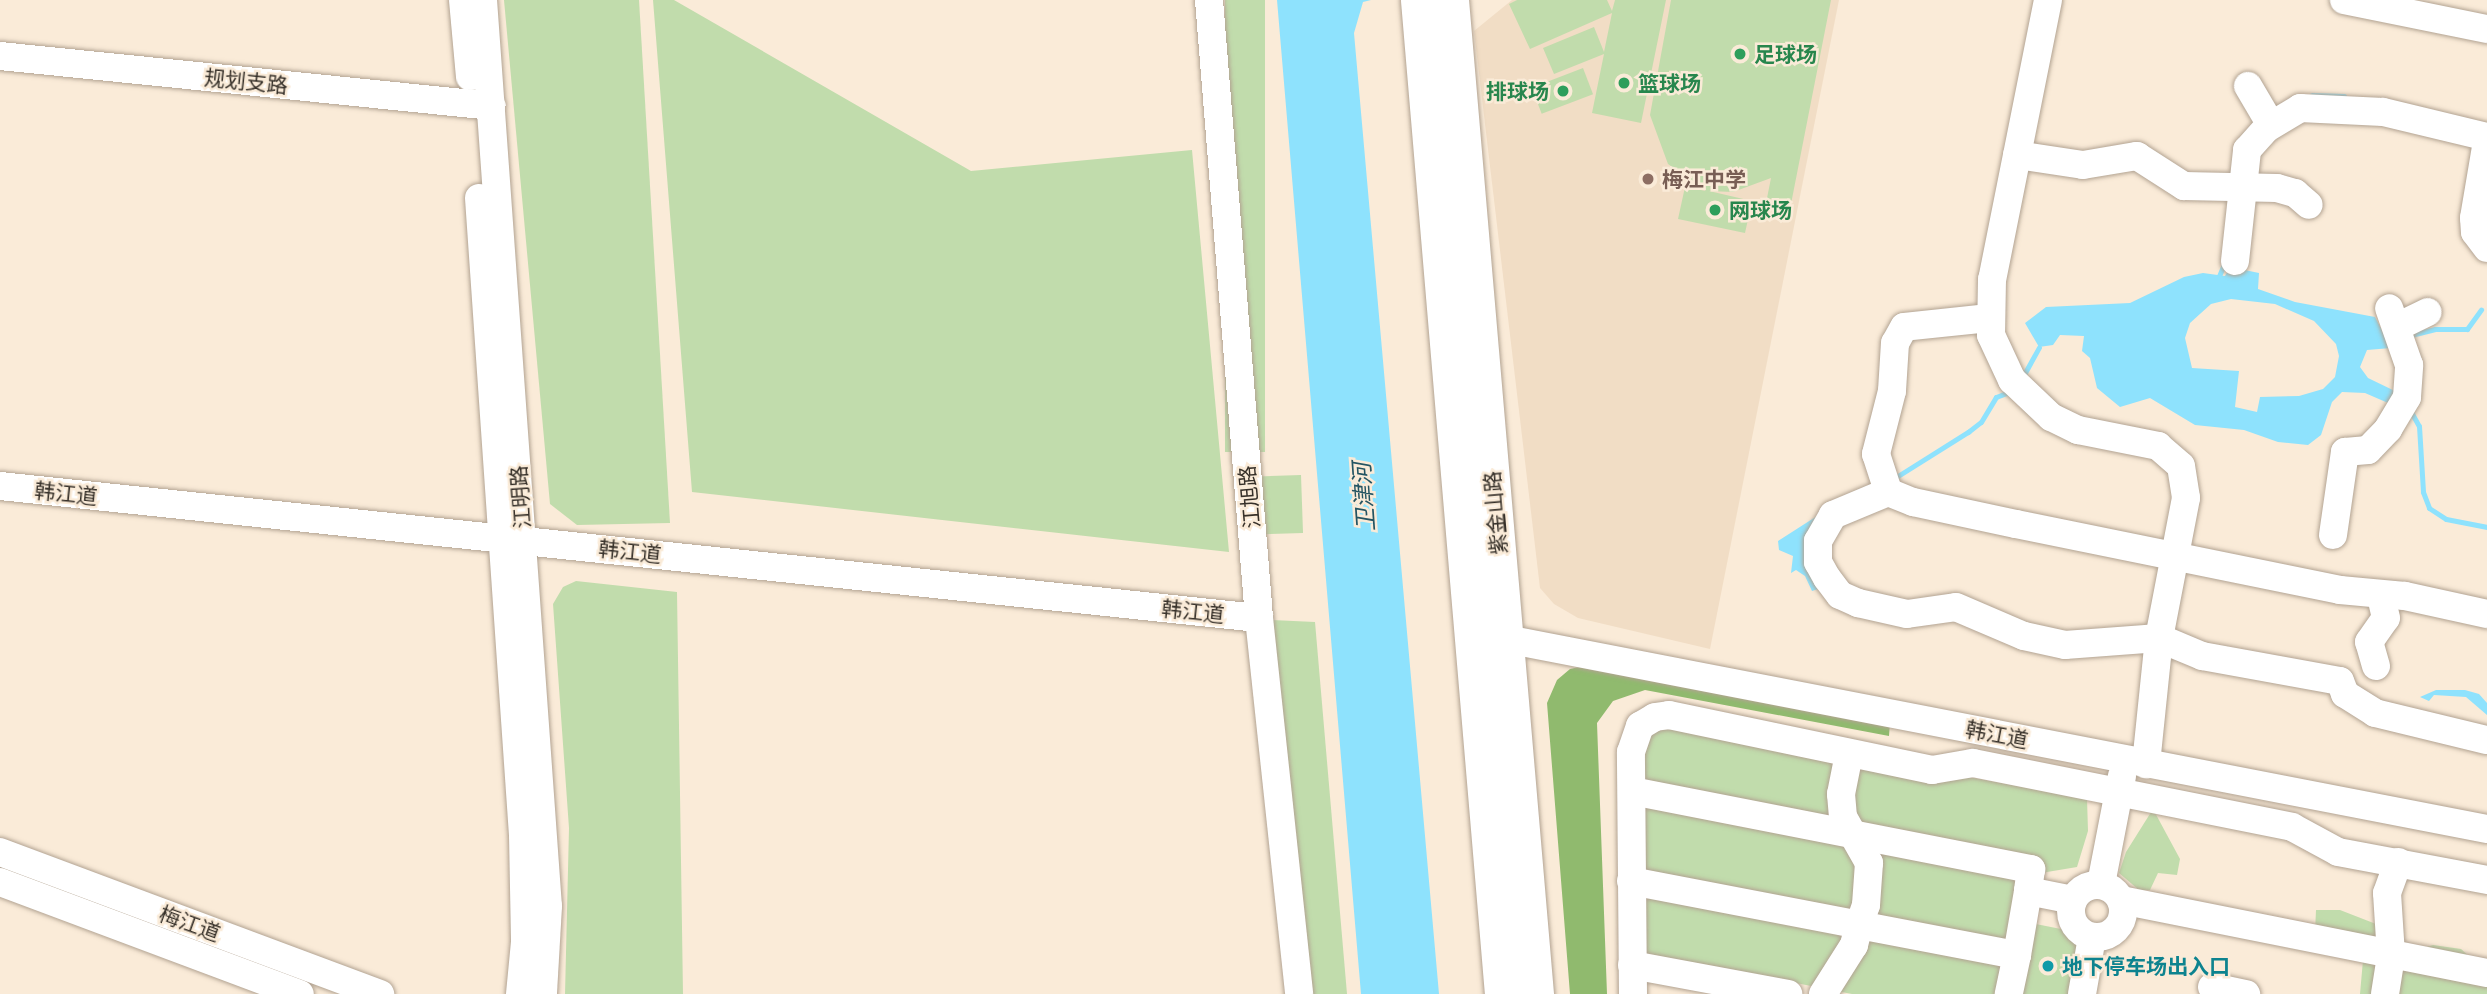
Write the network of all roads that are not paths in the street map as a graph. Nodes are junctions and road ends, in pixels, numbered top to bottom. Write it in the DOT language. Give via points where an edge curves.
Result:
graph roads {
  1 [pos="463,0"];
  2 [pos="483,0"];
  3 [pos="1209,0"];
  4 [pos="1418,0"];
  5 [pos="2048,0"];
  6 [pos="2344,0"];
  7 [pos="1442,22"];
  8 [pos="2487,29"];
  9 [pos="0,56"];
  10 [pos="482,105"];
  11 [pos="2487,139"];
  12 [pos="2017,155"];
  13 [pos="2238,185"];
  14 [pos="2309,205"];
  15 [pos="2487,248"];
  16 [pos="2235,261"];
  17 [pos="2428,312"];
  18 [pos="1989,318"];
  19 [pos="1885,484"];
  20 [pos="0,486"];
  21 [pos="2333,535"];
  22 [pos="512,539"];
  23 [pos="2175,555"];
  24 [pos="2381,596"];
  25 [pos="2487,614"];
  26 [pos="1259,618"];
  27 [pos="2159,638"];
  28 [pos="1506,639"];
  29 [pos="2373,659"];
  30 [pos="2487,740"];
  31 [pos="1849,754"];
  32 [pos="2136,762"];
  33 [pos="1632,791"];
  34 [pos="2119,793"];
  35 [pos="2487,829"];
  36 [pos="1857,836"];
  37 [pos="0,852"];
  38 [pos="2398,862"];
  39 [pos="2487,880"];
  40 [pos="1631,881"];
  41 [pos="0,883"];
  42 [pos="2028,891"];
  43 [pos="2111,892"];
  44 [pos="2073,900"];
  45 [pos="1858,925"];
  46 [pos="2092,937"];
  47 [pos="2017,955"];
  48 [pos="2391,955"];
  49 [pos="1632,965"];
  50 [pos="2487,973"];
  51 [pos="2212,987"];
  52 [pos="300,994"];
  53 [pos="380,994"];
  54 [pos="520,994"];
  55 [pos="543,994"];
  56 [pos="1299,994"];
  57 [pos="1502,994"];
  58 [pos="1536,994"];
  59 [pos="1633,994"];
  60 [pos="1787,994"];
  61 [pos="1823,994"];
  62 [pos="2010,994"];
  63 [pos="2082,994"];
  64 [pos="2246,994"];
  65 [pos="2385,994"];
  1 -- 10 [label="street, 江明路"];
  2 -- 10 [label="street, 江明路"];
  3 -- 26 [label="street, 江旭路"];
  4 -- 7 [label="main road"];
  5 -- 12 [label="street"];
  6 -- 8 [label="street"];
  7 -- 28 [label="main road, 紫金山路"];
  7 -- 57 [label="main road, 紫金山路"];
  9 -- 10 [label="street, 规划支路"];
  10 -- 22 [label="street, 江明路"];
  11 -- 13 [label="street" via="2383,112 2259,105"];
  11 -- 15 [label="street" via="2474,218 2475,232"];
  12 -- 13 [label="street" via="2082,165 2137,156 2184,186"];
  12 -- 18 [label="street" via="1992,279"];
  13 -- 14 [label="street" via="2288,190"];
  13 -- 16 [label="street"];
  17 -- 21 [label="street" via="2397,328 2410,381 2403,404 2368,450 2345,452"];
  18 -- 19 [label="street" via="1904,327 1895,343 1892,391 1876,454"];
  18 -- 23 [label="street" via="1999,358 2017,386 2051,417 2078,430 2140,441 2173,454 2185,477 2186,498"];
  19 -- 23 [label="street" via="1913,502"];
  19 -- 27 [label="street" via="1833,515 1825,525 1816,551 1818,562 1840,595 1883,612 1907,614 1956,607 2024,636 2065,645"];
  20 -- 22 [label="street, 韩江道"];
  22 -- 26 [label="street, 韩江道"];
  22 -- 54 [label="street, 江明路" via="525,942"];
  22 -- 55 [label="street, 江明路" via="548,906"];
  23 -- 24 [label="street"];
  23 -- 27 [label="street"];
  24 -- 25 [label="street" via="2405,596"];
  24 -- 29 [label="street" via="2386,618 2369,642"];
  26 -- 56 [label="street, 江旭路"];
  27 -- 30 [label="street" via="2202,656 2340,681 2352,700 2375,713"];
  27 -- 32 [label="street"];
  28 -- 32 [label="street, 韩江道"];
  28 -- 58 [label="main road, 紫金山路"];
  31 -- 33 [label="street" via="1669,715 1655,717 1640,726 1631,752"];
  31 -- 34 [label="street" via="1932,770 1973,763"];
  31 -- 36 [label="street" via="1843,817"];
  32 -- 34 [label="street"];
  32 -- 35 [label="street, 韩江道"];
  33 -- 36 [label="street"];
  33 -- 40 [label="street"];
  34 -- 38 [label="street" via="2292,827 2338,852"];
  34 -- 43 [label="street"];
  36 -- 42 [label="street" via="2031,869"];
  36 -- 45 [label="street" via="1869,874"];
  37 -- 53 [label="street, 梅江道"];
  38 -- 39 [label="street"];
  38 -- 48 [label="street" via="2387,893"];
  40 -- 45 [label="street"];
  40 -- 49 [label="street"];
  41 -- 52 [label="street, 梅江道"];
  42 -- 44 [label="street"];
  42 -- 47 [label="street"];
  43 -- 44 [label="street" via="2084,887"];
  43 -- 46 [label="street" via="2118,927"];
  43 -- 48 [label="street"];
  44 -- 46 [label="street" via="2074,924"];
  45 -- 47 [label="street"];
  45 -- 61 [label="street" via="1854,945"];
  46 -- 63 [label="street"];
  47 -- 62 [label="street"];
  48 -- 50 [label="street"];
  48 -- 65 [label="street"];
  49 -- 59 [label="street"];
  49 -- 60 [label="street"];
  51 -- 64 [label="street"];
}
